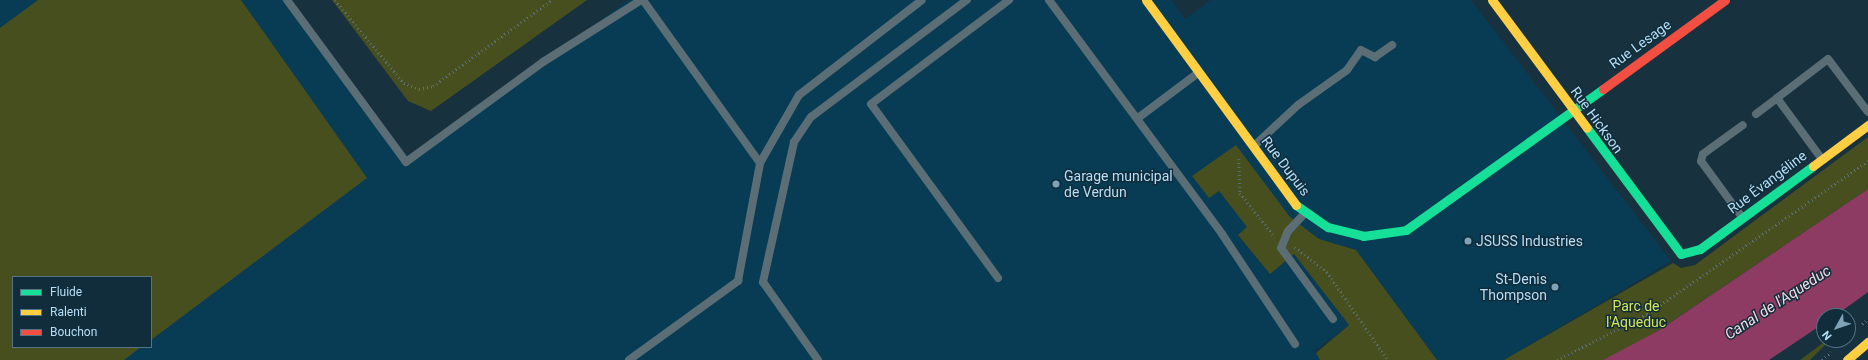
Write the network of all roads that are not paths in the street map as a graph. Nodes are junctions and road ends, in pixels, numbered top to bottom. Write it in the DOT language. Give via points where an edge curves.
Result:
graph roads {
  1 [pos="287,0"];
  2 [pos="642,0"];
  3 [pos="922,0"];
  4 [pos="967,0"];
  5 [pos="1009,0"];
  6 [pos="1049,0"];
  7 [pos="1146,0"];
  8 [pos="1492,0"];
  9 [pos="1724,0"];
  10 [pos="1392,45"];
  11 [pos="1199,72"];
  12 [pos="1777,98"];
  13 [pos="1573,111"];
  14 [pos="1868,112"];
  15 [pos="1756,114"];
  16 [pos="1138,118"];
  17 [pos="1868,124"];
  18 [pos="1743,125"];
  19 [pos="1254,147"];
  20 [pos="1822,159"];
  21 [pos="760,163"];
  22 [pos="1305,213"];
  23 [pos="1743,218"];
  24 [pos="1680,254"];
  25 [pos="998,278"];
  26 [pos="1334,319"];
  27 [pos="1868,342"];
  28 [pos="1295,344"];
  29 [pos="629,360"];
  30 [pos="818,360"];
  31 [pos="1847,360"];
  1 -- 2 [label="lane" via="406,162 543,62"];
  2 -- 21 [label="lane"];
  3 -- 21 [label="lane" via="799,95"];
  4 -- 30 [label="lane" via="811,117 794,142 763,282"];
  5 -- 25 [label="lane" via="871,104"];
  6 -- 16 [label="lane"];
  7 -- 11 [label="street, Rue Dupuis"];
  8 -- 13 [label="street, Rue Hickson"];
  9 -- 13 [label="street, Rue Lesage"];
  10 -- 19 [label="lane" via="1375,57 1360,50 1346,70 1298,105"];
  11 -- 16 [label="lane"];
  11 -- 19 [label="street, Rue Dupuis"];
  12 -- 14 [label="lane" via="1828,59"];
  12 -- 15 [label="lane"];
  12 -- 20 [label="lane"];
  13 -- 22 [label="street, Rue Dupuis" via="1440,209 1406,230 1383,235 1351,235 1328,227"];
  13 -- 24 [label="street, Rue Hickson"];
  16 -- 28 [label="lane" via="1222,234"];
  17 -- 20 [label="street, Rue Évangéline"];
  18 -- 23 [label="lane" via="1703,154 1701,161"];
  19 -- 22 [label="street, Rue Dupuis" via="1288,195"];
  20 -- 23 [label="street, Rue Évangéline"];
  21 -- 29 [label="lane" via="738,282"];
  22 -- 26 [label="lane" via="1282,241 1281,248"];
  23 -- 24 [label="street, Rue Évangéline" via="1693,253"];
  27 -- 31 [label="street"];
}
